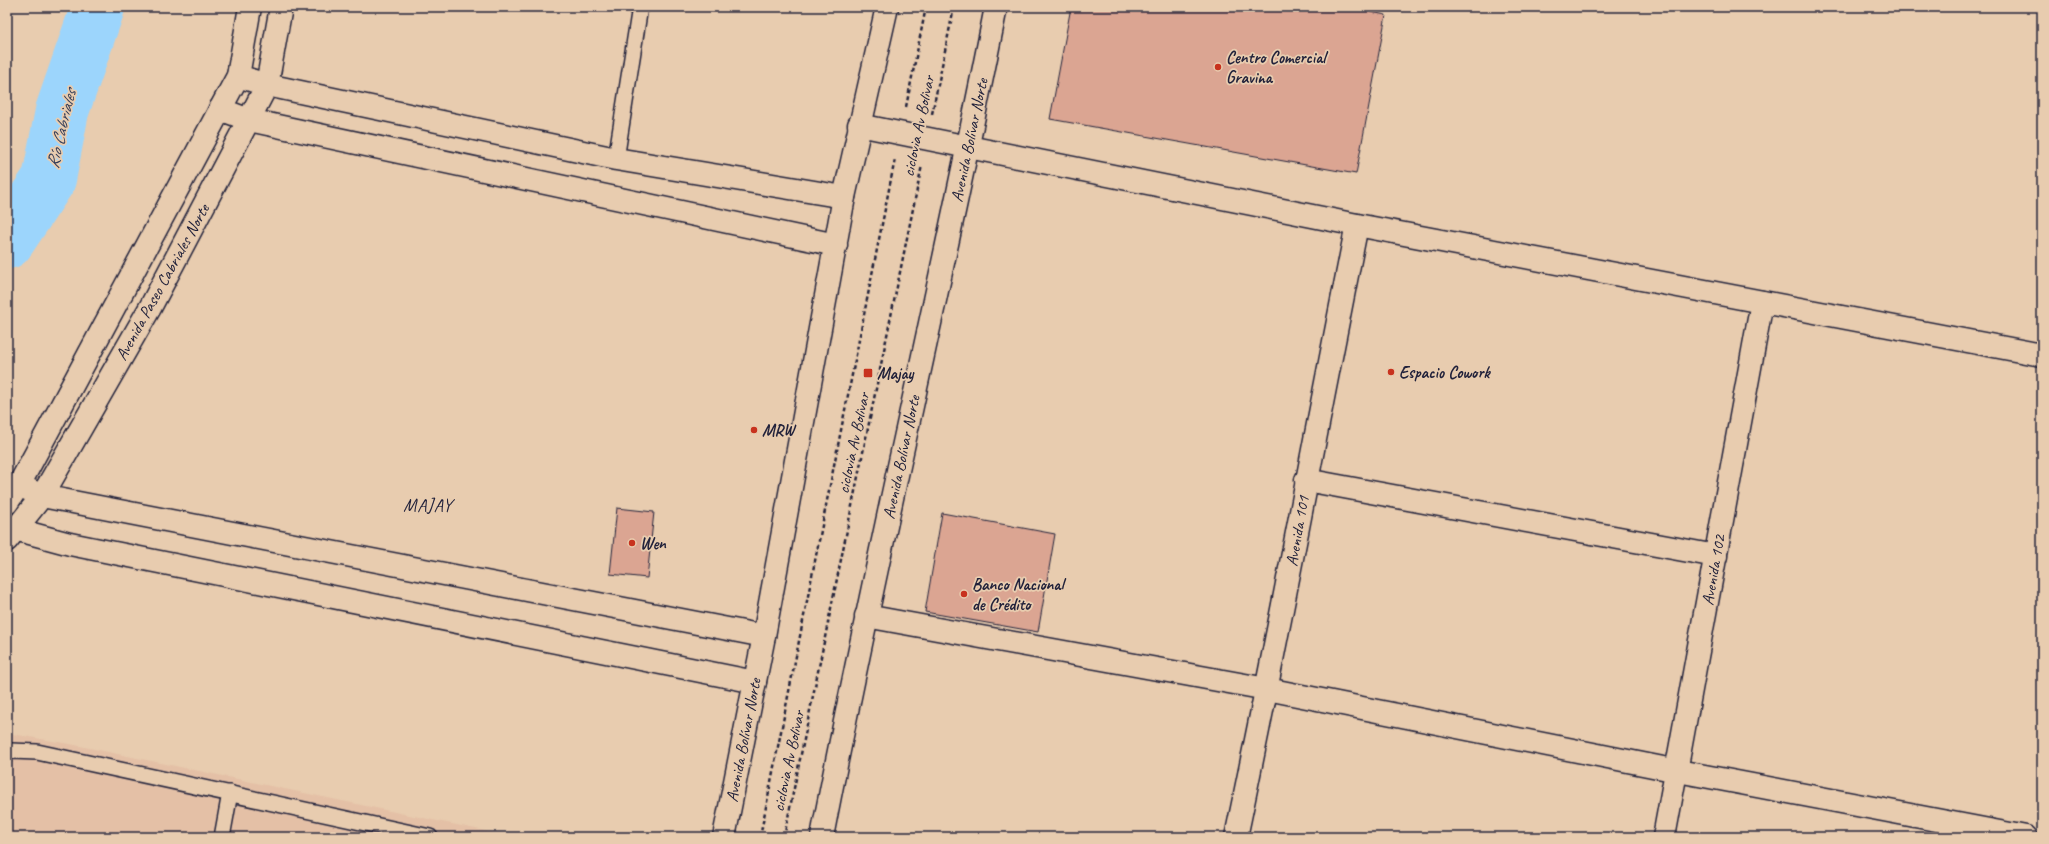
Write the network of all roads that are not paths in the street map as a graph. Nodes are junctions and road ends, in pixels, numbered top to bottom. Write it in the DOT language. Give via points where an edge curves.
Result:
graph roads {
  1 [pos="250,7"];
  2 [pos="281,7"];
  3 [pos="640,7"];
  4 [pos="887,7"];
  5 [pos="996,7"];
  6 [pos="238,76"];
  7 [pos="267,85"];
  8 [pos="220,109"];
  9 [pos="249,120"];
  10 [pos="859,125"];
  11 [pos="968,148"];
  12 [pos="616,159"];
  13 [pos="844,197"];
  14 [pos="1357,225"];
  15 [pos="836,245"];
  16 [pos="1762,302"];
  17 [pos="2042,355"];
  18 [pos="1306,480"];
  19 [pos="13,494"];
  20 [pos="42,496"];
  21 [pos="10,532"];
  22 [pos="1716,556"];
  23 [pos="866,616"];
  24 [pos="764,636"];
  25 [pos="755,682"];
  26 [pos="1268,689"];
  27 [pos="7,754"];
  28 [pos="1678,771"];
  29 [pos="230,793"];
  30 [pos="222,837"];
  31 [pos="430,837"];
  32 [pos="724,837"];
  33 [pos="822,837"];
  34 [pos="1236,837"];
  35 [pos="1664,837"];
  36 [pos="2026,837"];
  1 -- 6 [label="street, Avenida Paseo Cabriales Norte"];
  2 -- 7 [label="street, Avenida Paseo Cabriales Norte"];
  3 -- 12 [label="lane"];
  4 -- 10 [label="street, Avenida Bolívar Norte"];
  5 -- 11 [label="street, Avenida Bolívar Norte"];
  6 -- 7 [label="street"];
  6 -- 8 [label="street, Avenida Paseo Cabriales Norte"];
  7 -- 9 [label="street, Avenida Paseo Cabriales Norte"];
  7 -- 12 [label="street"];
  8 -- 9 [label="street"];
  8 -- 19 [label="street, Avenida Paseo Cabriales Norte"];
  9 -- 15 [label="street"];
  9 -- 20 [label="street, Avenida Paseo Cabriales Norte" via="151,306"];
  10 -- 11 [label="street"];
  10 -- 13 [label="street, Avenida Bolívar Norte"];
  11 -- 14 [label="street"];
  11 -- 23 [label="street, Avenida Bolívar Norte"];
  12 -- 13 [label="street"];
  13 -- 15 [label="street, Avenida Bolívar Norte"];
  14 -- 16 [label="street"];
  14 -- 18 [label="street, Avenida 101"];
  15 -- 24 [label="street, Avenida Bolívar Norte"];
  16 -- 17 [label="street"];
  16 -- 22 [label="street, Avenida 102"];
  18 -- 22 [label="street"];
  18 -- 26 [label="street, Avenida 101"];
  19 -- 20 [label="street"];
  20 -- 21 [label="street, Avenida Paseo Cabriales Norte"];
  20 -- 24 [label="street"];
  21 -- 25 [label="street"];
  22 -- 28 [label="street, Avenida 102"];
  23 -- 26 [label="street"];
  23 -- 33 [label="street, Avenida Bolívar Norte"];
  24 -- 25 [label="street, Avenida Bolívar Norte"];
  25 -- 32 [label="street, Avenida Bolívar Norte"];
  26 -- 28 [label="street"];
  26 -- 34 [label="street, Avenida 101"];
  27 -- 29 [label="lane" via="11,751 37,752"];
  28 -- 35 [label="street, Avenida 102"];
  28 -- 36 [label="street"];
  29 -- 30 [label="lane"];
  29 -- 31 [label="lane"];
}
